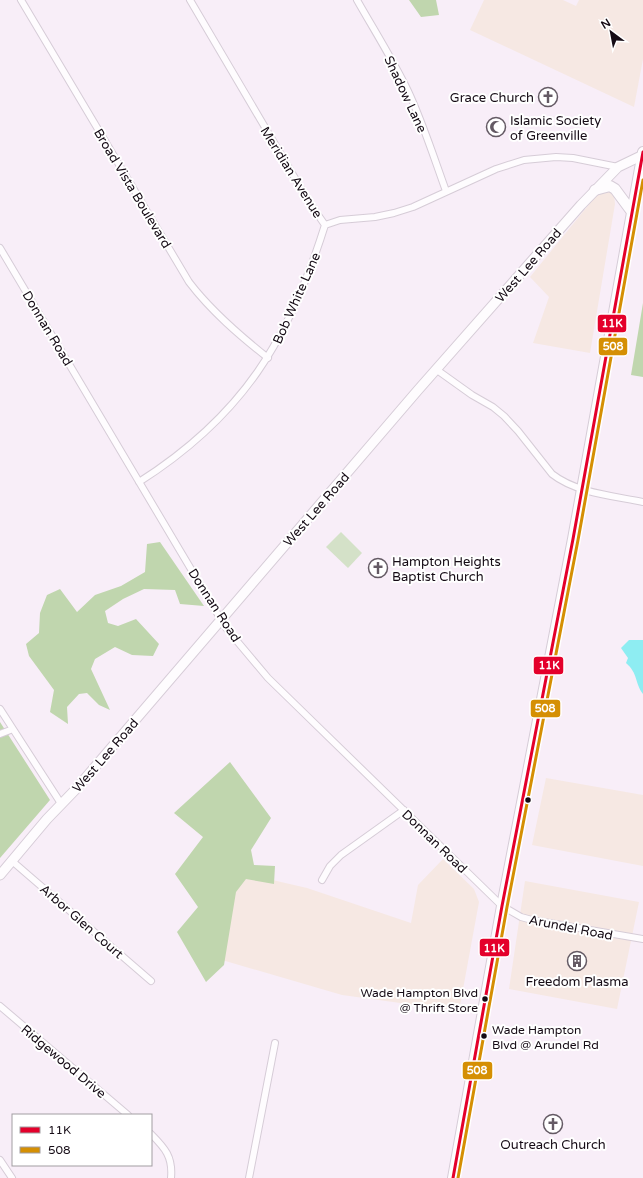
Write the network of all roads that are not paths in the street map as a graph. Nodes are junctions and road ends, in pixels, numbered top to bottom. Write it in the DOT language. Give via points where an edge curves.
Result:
graph roads {
  1 [pos="21,0"];
  2 [pos="190,0"];
  3 [pos="357,0"];
  4 [pos="643,154"];
  5 [pos="618,167"];
  6 [pos="595,190"];
  7 [pos="446,191"];
  8 [pos="632,212"];
  9 [pos="325,224"];
  10 [pos="0,248"];
  11 [pos="268,358"];
  12 [pos="437,370"];
  13 [pos="139,482"];
  14 [pos="577,487"];
  15 [pos="643,502"];
  16 [pos="221,619"];
  17 [pos="0,709"];
  18 [pos="13,728"];
  19 [pos="0,734"];
  20 [pos="62,805"];
  21 [pos="404,810"];
  22 [pos="12,861"];
  23 [pos="0,875"];
  24 [pos="322,880"];
  25 [pos="502,906"];
  26 [pos="643,939"];
  27 [pos="151,981"];
  28 [pos="0,1006"];
  29 [pos="275,1043"];
  30 [pos="127,1114"];
  31 [pos="152,1135"];
  32 [pos="0,1160"];
  33 [pos="12,1178"];
  34 [pos="171,1178"];
  35 [pos="249,1178"];
  36 [pos="453,1178"];
  1 -- 11 [label="street, Broad Vista Boulevard" via="189,282 212,310"];
  2 -- 9 [label="street, Meridian Avenue" via="309,202"];
  3 -- 7 [label="street, Shadow Lane" via="408,92"];
  4 -- 5 [label="street, West Lee Road"];
  4 -- 8 [label="main road"];
  5 -- 6 [label="street, West Lee Road"];
  5 -- 7 [label="street, Meridian Avenue" via="573,158 524,160"];
  6 -- 8 [label="main road" via="610,186 616,189"];
  6 -- 12 [label="street, West Lee Road"];
  7 -- 9 [label="street, Meridian Avenue" via="394,213"];
  8 -- 14 [label="main road"];
  9 -- 11 [label="street, Bob White Lane" via="288,323"];
  10 -- 13 [label="street, Donnan Road"];
  11 -- 13 [label="street, Bob White Lane" via="241,395 210,429"];
  12 -- 14 [label="street" via="504,416 552,474"];
  12 -- 16 [label="street, West Lee Road"];
  13 -- 16 [label="street, Donnan Road"];
  14 -- 15 [label="street"];
  14 -- 25 [label="main road"];
  16 -- 20 [label="street, West Lee Road"];
  16 -- 21 [label="street, Donnan Road" via="268,678"];
  17 -- 18 [label="street"];
  18 -- 19 [label="street"];
  18 -- 20 [label="street"];
  20 -- 22 [label="street, West Lee Road"];
  21 -- 24 [label="street" via="341,855 330,866"];
  21 -- 25 [label="street, Donnan Road"];
  22 -- 23 [label="street, West Lee Road"];
  22 -- 27 [label="street, Arbor Glen Court"];
  25 -- 26 [label="street, Arundel Road" via="532,920"];
  25 -- 36 [label="main road"];
  28 -- 30 [label="street, Ridgewood Drive"];
  29 -- 35 [label="street"];
  31 -- 34 [label="street" via="168,1155 172,1168"];
  32 -- 33 [label="street"];
}
